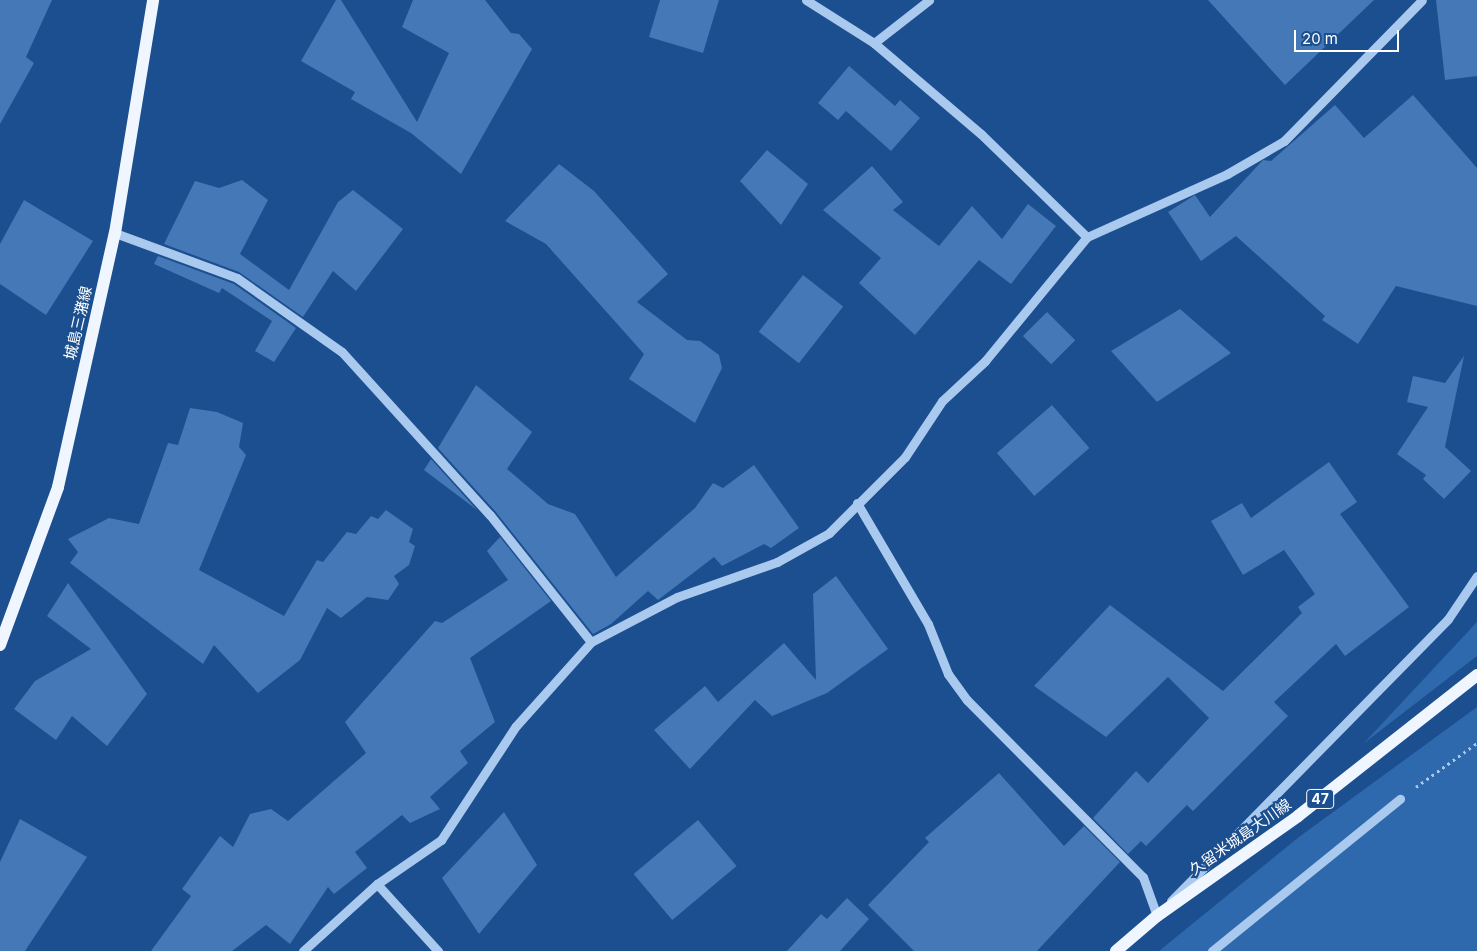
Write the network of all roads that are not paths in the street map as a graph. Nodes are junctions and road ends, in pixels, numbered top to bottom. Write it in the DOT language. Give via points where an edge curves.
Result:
graph roads {
  1 [pos="152,0"];
  2 [pos="806,0"];
  3 [pos="929,0"];
  4 [pos="1422,0"];
  5 [pos="874,43"];
  6 [pos="115,233"];
  7 [pos="1087,237"];
  8 [pos="857,503"];
  9 [pos="1477,576"];
  10 [pos="591,642"];
  11 [pos="0,645"];
  12 [pos="1477,675"];
  13 [pos="1400,799"];
  14 [pos="376,884"];
  15 [pos="1157,916"];
  16 [pos="303,951"];
  17 [pos="438,951"];
  18 [pos="1116,951"];
  19 [pos="1212,951"];
  1 -- 6 [label="main road, 城島三潴線"];
  2 -- 5 [label="street"];
  3 -- 5 [label="street"];
  4 -- 7 [label="street" via="1284,140 1227,174"];
  5 -- 7 [label="street" via="981,134"];
  6 -- 10 [label="street" via="236,278 342,352 490,515"];
  6 -- 11 [label="main road, 城島三潴線" via="58,487"];
  7 -- 8 [label="street" via="985,361 942,401 905,457"];
  8 -- 10 [label="street" via="829,532 777,562 677,597"];
  8 -- 15 [label="street" via="928,624 948,674 967,700 1142,877"];
  9 -- 15 [label="street" via="1448,619"];
  10 -- 14 [label="street" via="516,726 441,840"];
  12 -- 15 [label="main road, 久留米城島大川線 / 47" via="1298,816"];
  13 -- 19 [label="street"];
  14 -- 16 [label="street"];
  14 -- 17 [label="street"];
  15 -- 18 [label="main road, 久留米城島大川線 / 47"];
}
